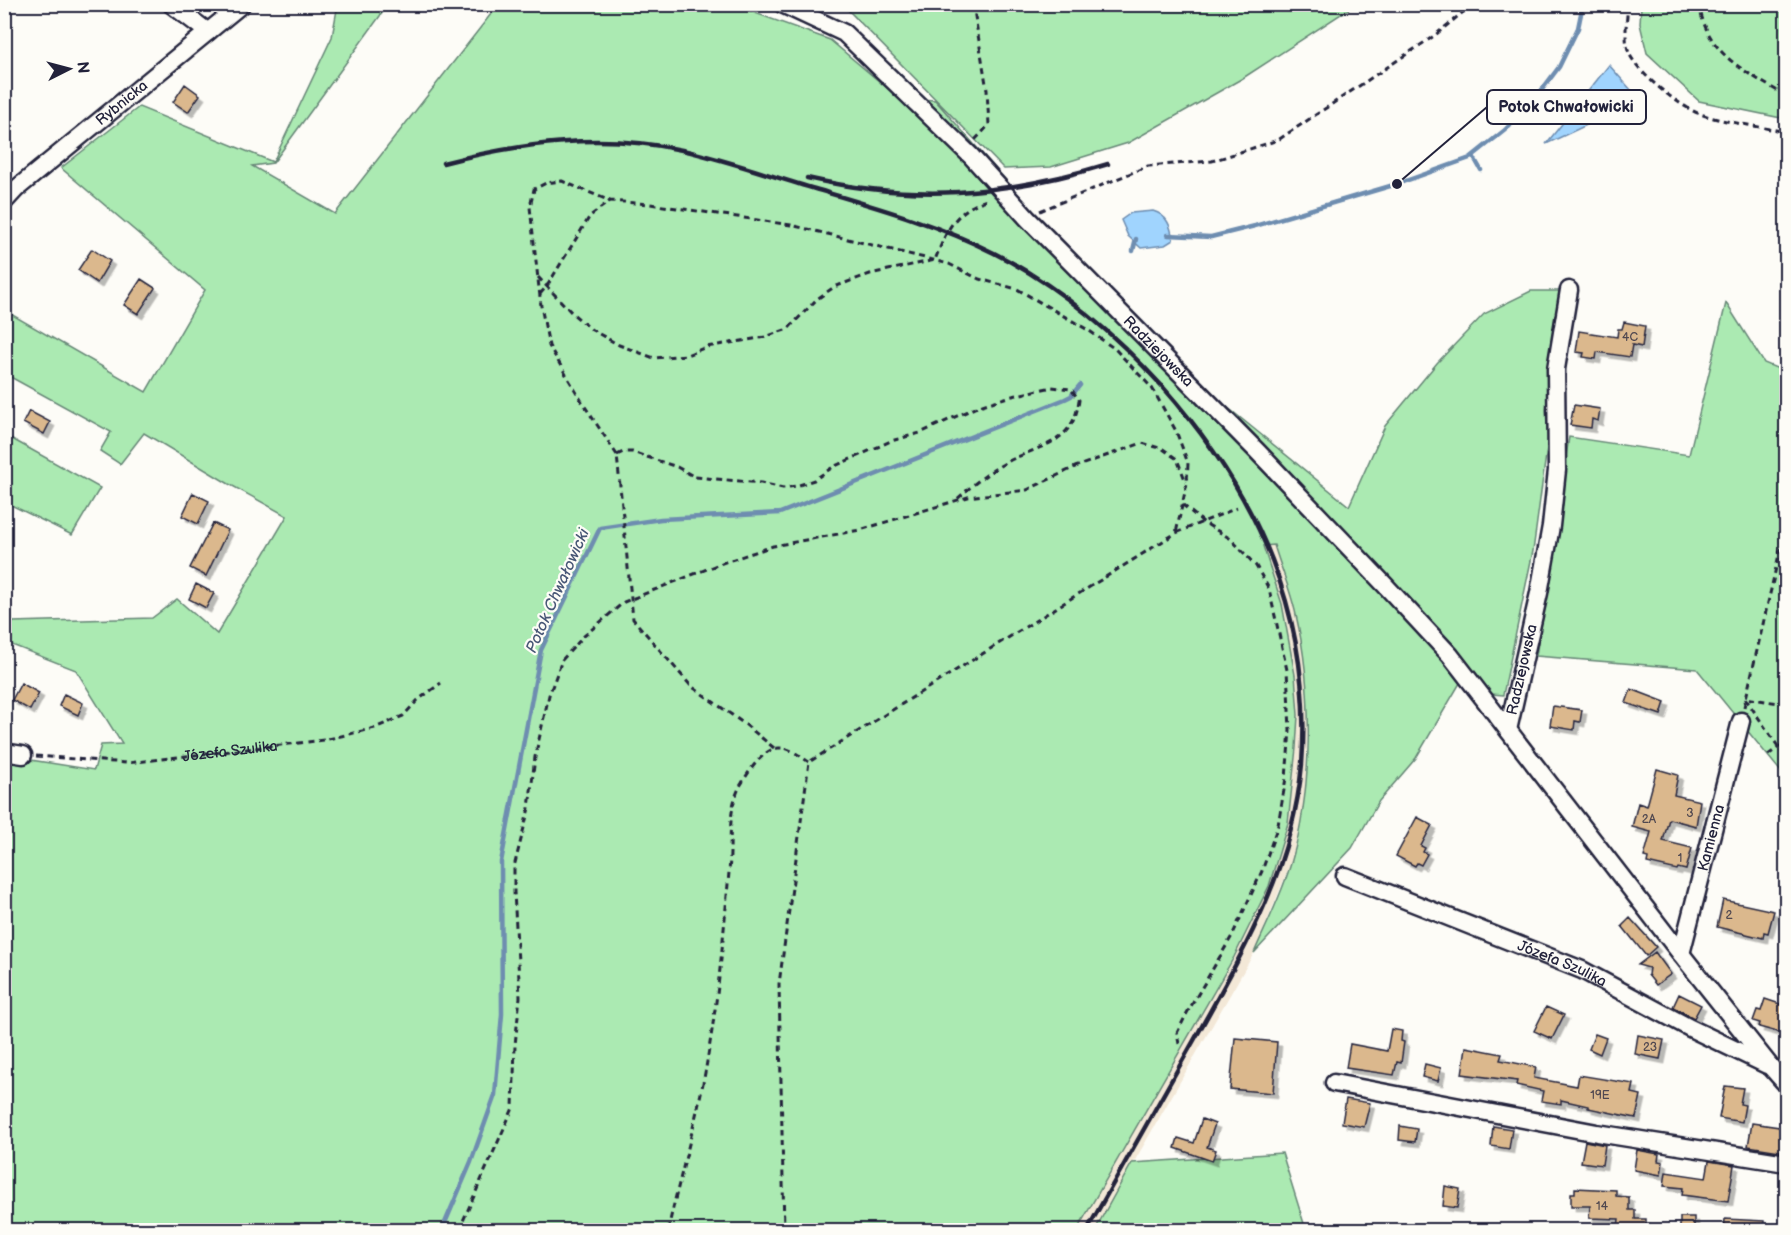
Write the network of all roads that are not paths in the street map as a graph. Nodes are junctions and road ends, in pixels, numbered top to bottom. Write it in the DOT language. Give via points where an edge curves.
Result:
graph roads {
  1 [pos="171,4"];
  2 [pos="242,4"];
  3 [pos="782,4"];
  4 [pos="208,32"];
  5 [pos="4,202"];
  6 [pos="1569,290"];
  7 [pos="1741,722"];
  8 [pos="1508,729"];
  9 [pos="4,752"];
  10 [pos="22,755"];
  11 [pos="1345,876"];
  12 [pos="1681,954"];
  13 [pos="1770,1066"];
  14 [pos="1334,1083"];
  15 [pos="1786,1084"];
  16 [pos="1786,1163"];
  1 -- 4 [label="street"];
  2 -- 4 [label="street, Rybnicka"];
  3 -- 8 [label="street, Radziejowska" via="844,33 964,150 1369,568 1450,655"];
  4 -- 5 [label="street, Rybnicka"];
  6 -- 8 [label="street, Radziejowska" via="1556,369 1557,470 1551,526"];
  7 -- 12 [label="street, Kamienna"];
  8 -- 12 [label="street, Radziejowska"];
  9 -- 10 [label="street"];
  11 -- 13 [label="street, Józefa Szulika" via="1582,970"];
  12 -- 13 [label="street, Józefa Szulika"];
  13 -- 15 [label="street, Józefa Szulika"];
  14 -- 16 [label="street" via="1597,1133"];
}
